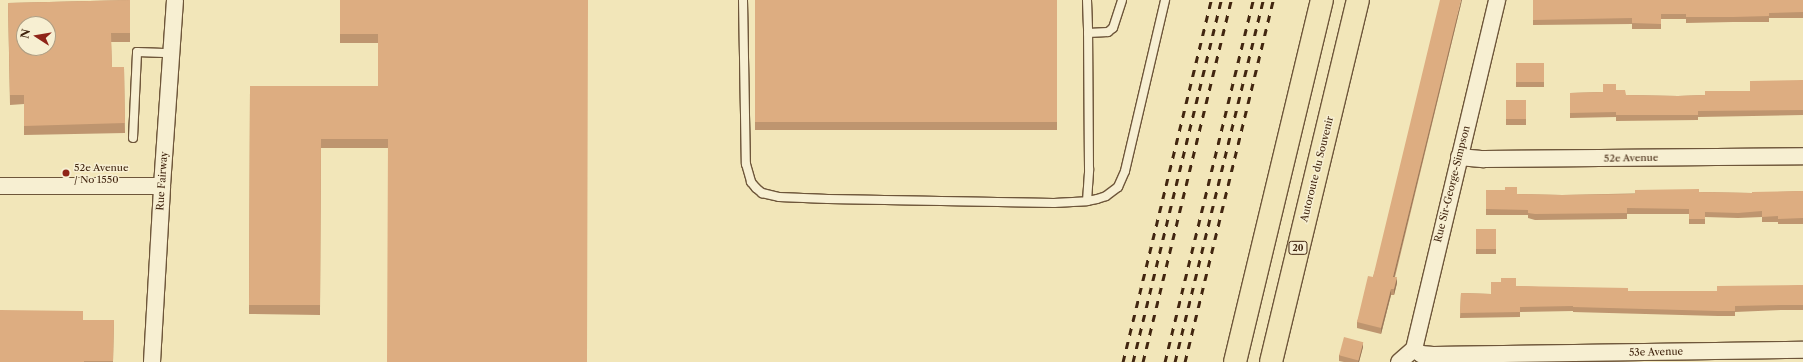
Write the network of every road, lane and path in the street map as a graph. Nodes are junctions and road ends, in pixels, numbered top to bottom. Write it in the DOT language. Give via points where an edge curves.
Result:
graph roads {
  1 [pos="175,0"];
  2 [pos="744,0"];
  3 [pos="1087,0"];
  4 [pos="1122,0"];
  5 [pos="1165,0"];
  6 [pos="1322,0"];
  7 [pos="1358,0"];
  8 [pos="1497,0"];
  9 [pos="1088,33"];
  10 [pos="171,53"];
  11 [pos="133,138"];
  12 [pos="1803,156"];
  13 [pos="1459,157"];
  14 [pos="0,186"];
  15 [pos="162,186"];
  16 [pos="1087,201"];
  17 [pos="1249,307"];
  18 [pos="1414,349"];
  19 [pos="1803,350"];
  20 [pos="152,362"];
  21 [pos="1223,362"];
  22 [pos="1235,362"];
  23 [pos="1270,362"];
  24 [pos="1399,362"];
  1 -- 10 [label="street, Rue Fairway"];
  2 -- 16 [label="lane" via="745,158 751,182 762,193 779,197 828,199 1054,203"];
  3 -- 9 [label="lane"];
  4 -- 9 [label="lane" via="1113,28 1108,32"];
  5 -- 16 [label="lane" via="1122,179 1118,187 1106,196"];
  6 -- 17 [label="highway"];
  7 -- 23 [label="highway, Autoroute du Souvenir / 20"];
  8 -- 13 [label="street, Rue Sir-George-Simpson"];
  9 -- 16 [label="lane"];
  10 -- 11 [label="lane" via="137,52"];
  10 -- 15 [label="street, Rue Fairway"];
  12 -- 13 [label="street, 52e Avenue" via="1484,159"];
  13 -- 18 [label="street, Rue Sir-George-Simpson"];
  14 -- 15 [label="street"];
  15 -- 20 [label="street, Rue Fairway"];
  17 -- 21 [label="highway"];
  17 -- 22 [label="highway"];
  18 -- 19 [label="street, 53e Avenue" via="1421,354 1433,355"];
  18 -- 24 [label="street"];
}
